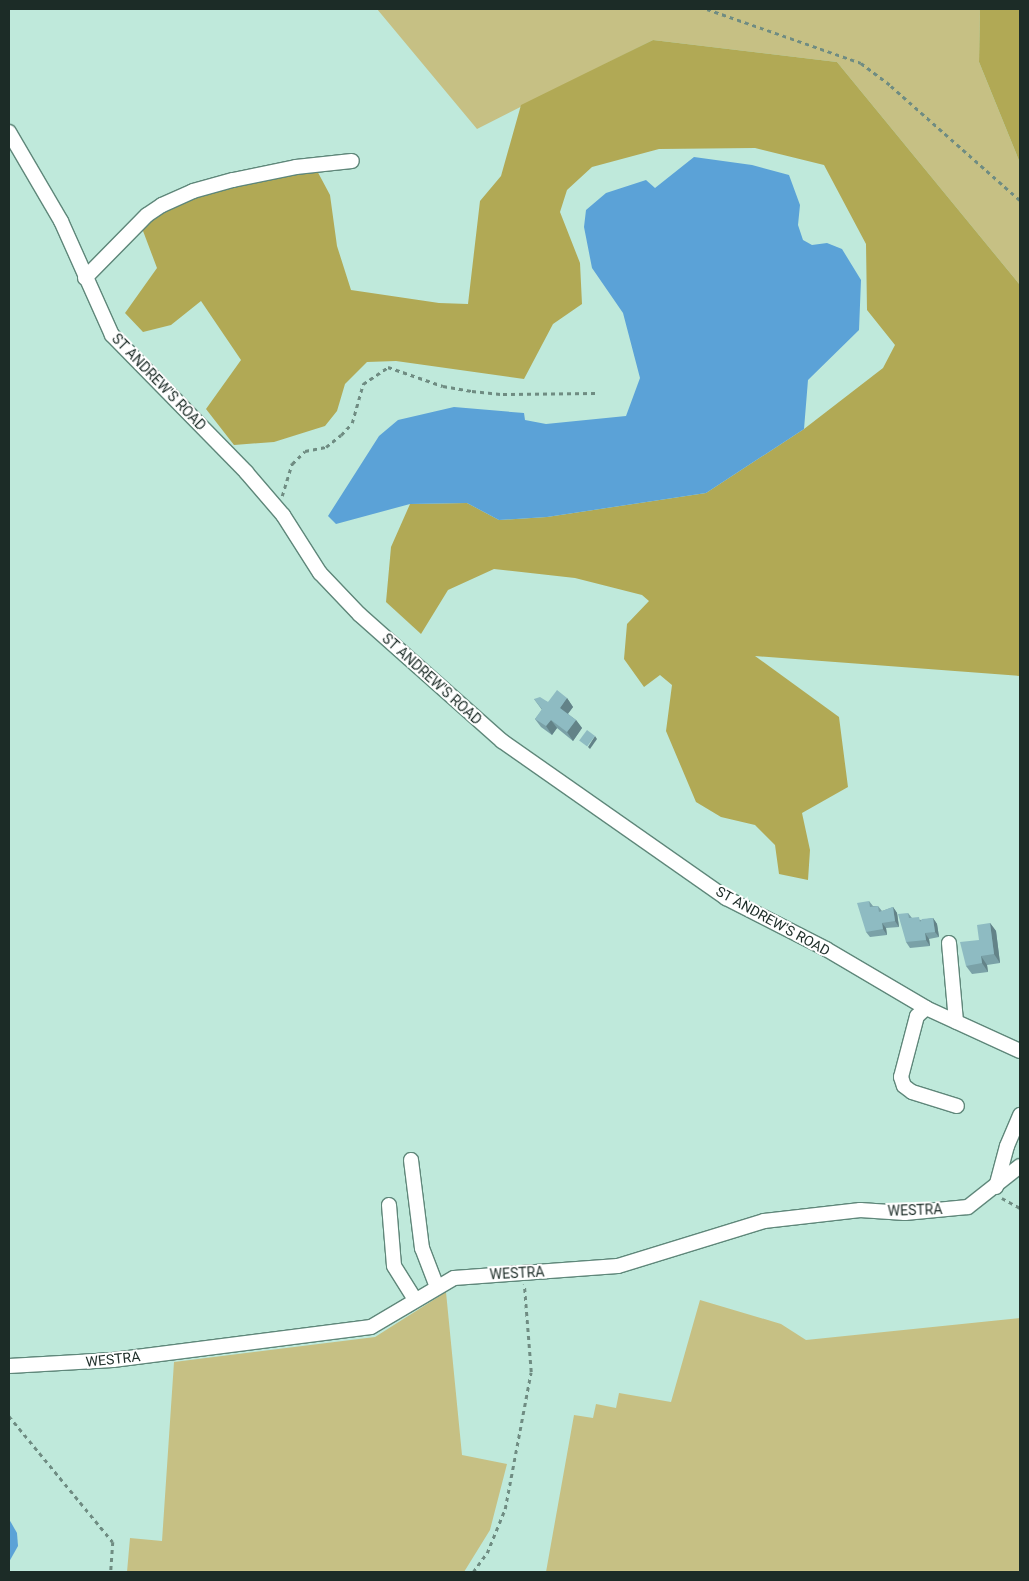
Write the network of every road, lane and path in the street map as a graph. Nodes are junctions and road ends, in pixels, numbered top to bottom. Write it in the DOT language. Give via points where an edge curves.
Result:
graph roads {
  1 [pos="708,9"];
  2 [pos="9,132"];
  3 [pos="352,161"];
  4 [pos="1020,200"];
  5 [pos="85,278"];
  6 [pos="595,393"];
  7 [pos="276,508"];
  8 [pos="949,943"];
  9 [pos="926,1008"];
  10 [pos="956,1022"];
  11 [pos="1020,1051"];
  12 [pos="957,1106"];
  13 [pos="1020,1116"];
  14 [pos="411,1160"];
  15 [pos="1020,1166"];
  16 [pos="993,1189"];
  17 [pos="389,1205"];
  18 [pos="1020,1208"];
  19 [pos="523,1274"];
  20 [pos="437,1287"];
  21 [pos="415,1299"];
  22 [pos="9,1366"];
  23 [pos="9,1416"];
  24 [pos="111,1572"];
  25 [pos="473,1572"];
  1 -- 4 [label="path" via="861,63"];
  2 -- 5 [label="street, ST ANDREW'S ROAD" via="61,221"];
  3 -- 5 [label="street" via="296,167 242,178 193,191 170,201 148,215"];
  5 -- 7 [label="street, ST ANDREW'S ROAD" via="112,335 175,397"];
  6 -- 7 [label="path" via="480,392 443,386 388,367 362,384 352,423 341,435 326,447 305,451 292,464 289,481"];
  7 -- 9 [label="street, ST ANDREW'S ROAD" via="320,573 360,615 502,741 726,898 826,949"];
  8 -- 10 [label="street"];
  9 -- 10 [label="street, ST ANDREW'S ROAD"];
  9 -- 12 [label="street" via="917,1016 901,1078 904,1086 912,1092"];
  10 -- 11 [label="street, ST ANDREW'S ROAD"];
  13 -- 16 [label="street"];
  14 -- 20 [label="street" via="422,1248"];
  15 -- 16 [label="street, WESTRA"];
  16 -- 18 [label="path"];
  16 -- 19 [label="street, WESTRA" via="968,1206 905,1213 860,1210 764,1221 618,1266"];
  17 -- 21 [label="street" via="394,1266"];
  19 -- 20 [label="street, WESTRA" via="454,1278"];
  19 -- 25 [label="path" via="530,1372 505,1510 487,1553"];
  20 -- 21 [label="street, WESTRA"];
  21 -- 22 [label="street, WESTRA" via="371,1327 112,1360"];
  23 -- 24 [label="path" via="113,1542"];
}
